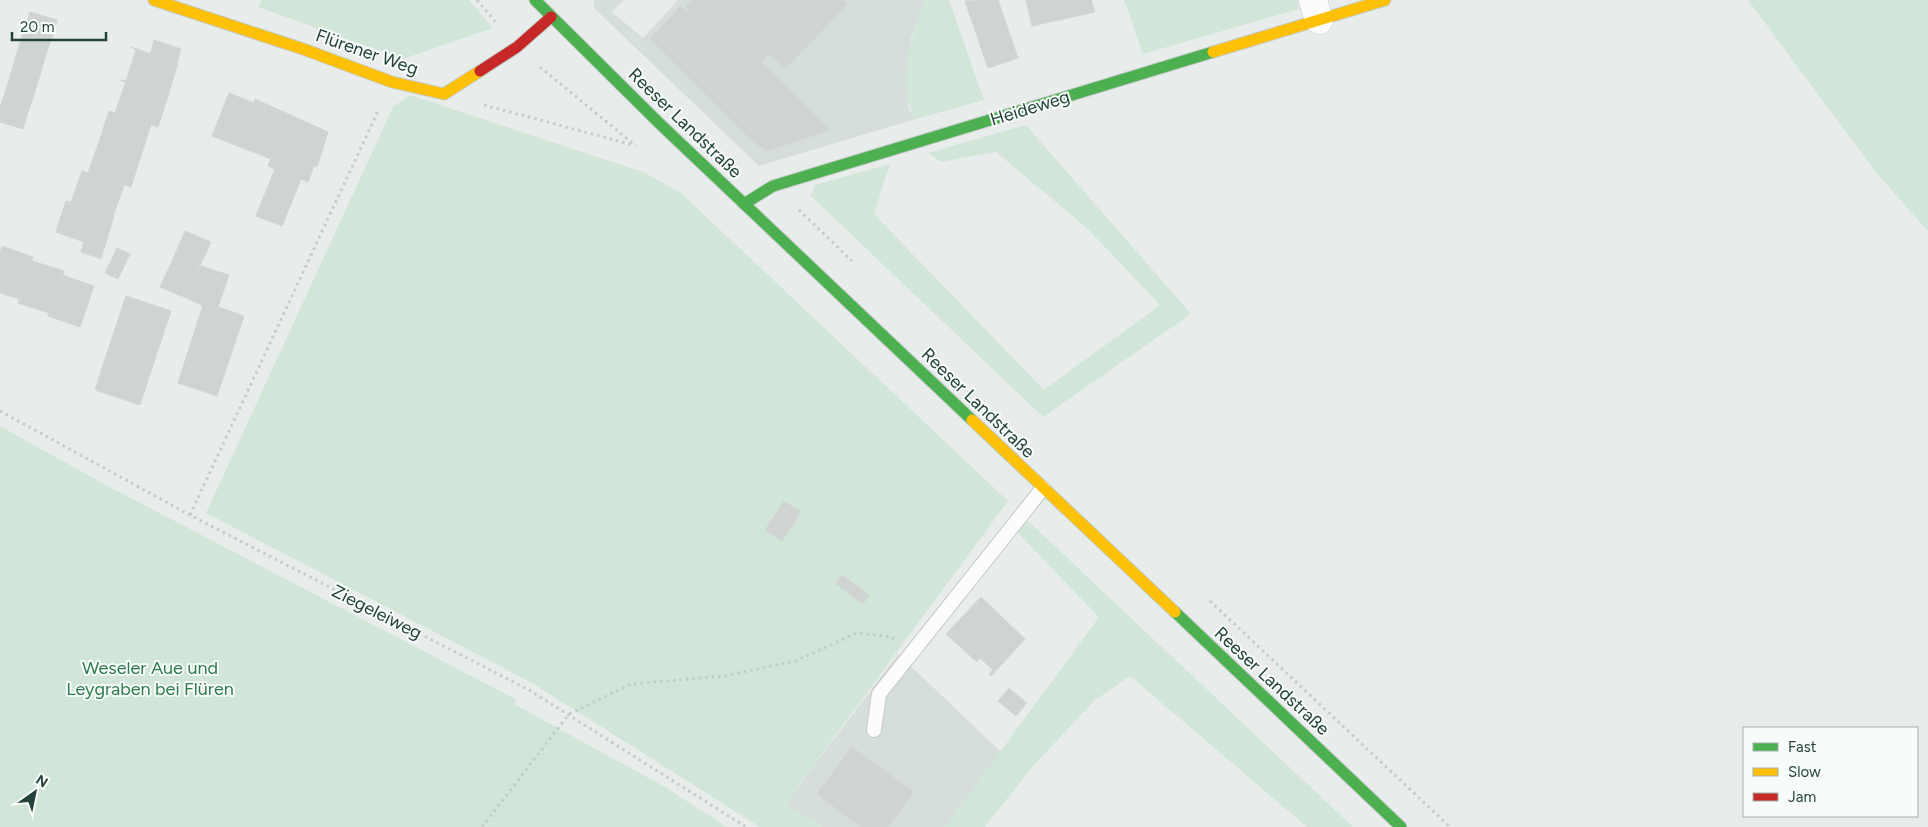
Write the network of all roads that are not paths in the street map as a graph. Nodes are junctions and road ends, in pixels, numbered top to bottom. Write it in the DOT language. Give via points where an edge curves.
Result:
graph roads {
  1 [pos="154,0"];
  2 [pos="535,0"];
  3 [pos="1385,0"];
  4 [pos="1316,10"];
  5 [pos="551,17"];
  6 [pos="744,204"];
  7 [pos="1043,488"];
  8 [pos="874,730"];
  9 [pos="1401,827"];
  1 -- 5 [label="street, Flürener Weg" via="392,82 444,94 517,47"];
  2 -- 5 [label="street, Reeser Landstraße"];
  3 -- 4 [label="street, Heideweg"];
  4 -- 6 [label="street, Heideweg" via="773,186"];
  5 -- 6 [label="street, Reeser Landstraße"];
  6 -- 7 [label="street, Reeser Landstraße"];
  7 -- 8 [label="lane" via="879,694"];
  7 -- 9 [label="street, Reeser Landstraße"];
}
